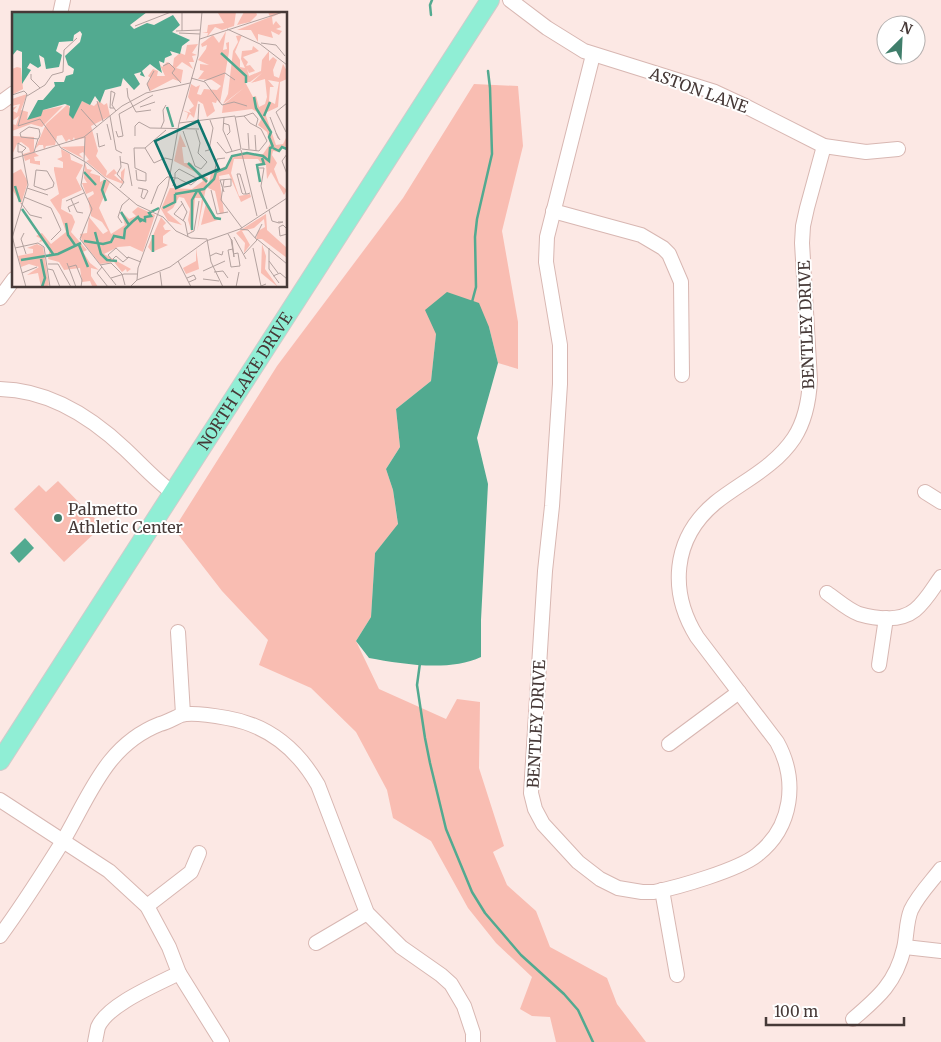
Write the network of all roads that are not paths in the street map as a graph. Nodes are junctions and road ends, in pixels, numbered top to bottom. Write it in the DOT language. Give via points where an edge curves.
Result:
graph roads {
  1 [pos="490,0"];
  2 [pos="510,0"];
  3 [pos="593,55"];
  4 [pos="12,94"];
  5 [pos="0,103"];
  6 [pos="824,146"];
  7 [pos="898,149"];
  8 [pos="553,211"];
  9 [pos="12,282"];
  10 [pos="0,297"];
  11 [pos="682,375"];
  12 [pos="0,389"];
  13 [pos="925,492"];
  14 [pos="173,493"];
  15 [pos="941,502"];
  16 [pos="941,577"];
  17 [pos="827,593"];
  18 [pos="886,618"];
  19 [pos="178,632"];
  20 [pos="879,665"];
  21 [pos="739,692"];
  22 [pos="183,714"];
  23 [pos="669,744"];
  24 [pos="0,761"];
  25 [pos="0,800"];
  26 [pos="63,840"];
  27 [pos="199,853"];
  28 [pos="941,869"];
  29 [pos="662,890"];
  30 [pos="147,906"];
  31 [pos="367,913"];
  32 [pos="0,936"];
  33 [pos="316,943"];
  34 [pos="904,947"];
  35 [pos="941,952"];
  36 [pos="179,973"];
  37 [pos="677,975"];
  38 [pos="854,1019"];
  39 [pos="95,1042"];
  40 [pos="222,1042"];
  41 [pos="473,1042"];
  1 -- 14 [label="main road, NORTH LAKE DRIVE"];
  2 -- 3 [label="street, ASTON LANE" via="547,28"];
  3 -- 6 [label="street, ASTON LANE" via="715,92"];
  3 -- 8 [label="street, BENTLEY DRIVE"];
  4 -- 5 [label="street"];
  6 -- 7 [label="street, ASTON LANE" via="853,152"];
  6 -- 21 [label="street, BENTLEY DRIVE" via="803,226 810,380 804,418 794,438 778,457 702,516 687,540 679,566 679,592 687,622"];
  8 -- 11 [label="street" via="641,235 668,254 681,282"];
  8 -- 29 [label="street, BENTLEY DRIVE" via="546,262 560,345 560,384 531,793 543,824 578,862 600,879 629,891"];
  9 -- 10 [label="street"];
  12 -- 14 [label="street" via="37,394 66,404 90,419"];
  13 -- 15 [label="street"];
  14 -- 24 [label="main road, NORTH LAKE DRIVE"];
  16 -- 18 [label="street" via="915,611 903,617"];
  17 -- 18 [label="street" via="859,613"];
  18 -- 20 [label="street"];
  19 -- 22 [label="street"];
  21 -- 23 [label="street"];
  21 -- 29 [label="street, BENTLEY DRIVE" via="777,742 787,764 790,796 782,826 766,847 748,861"];
  22 -- 26 [label="street" via="138,735 113,757"];
  22 -- 31 [label="street" via="218,716 248,723 279,739 298,756 318,785"];
  25 -- 26 [label="street"];
  26 -- 30 [label="street" via="109,871"];
  26 -- 32 [label="street"];
  27 -- 30 [label="street" via="191,872"];
  28 -- 34 [label="street" via="911,911"];
  29 -- 37 [label="street"];
  30 -- 36 [label="street"];
  31 -- 33 [label="street"];
  31 -- 41 [label="street" via="400,947 451,984 464,1006"];
  34 -- 35 [label="street"];
  34 -- 38 [label="street" via="890,985"];
  36 -- 39 [label="street" via="111,1010 98,1026"];
  36 -- 40 [label="street"];
}
